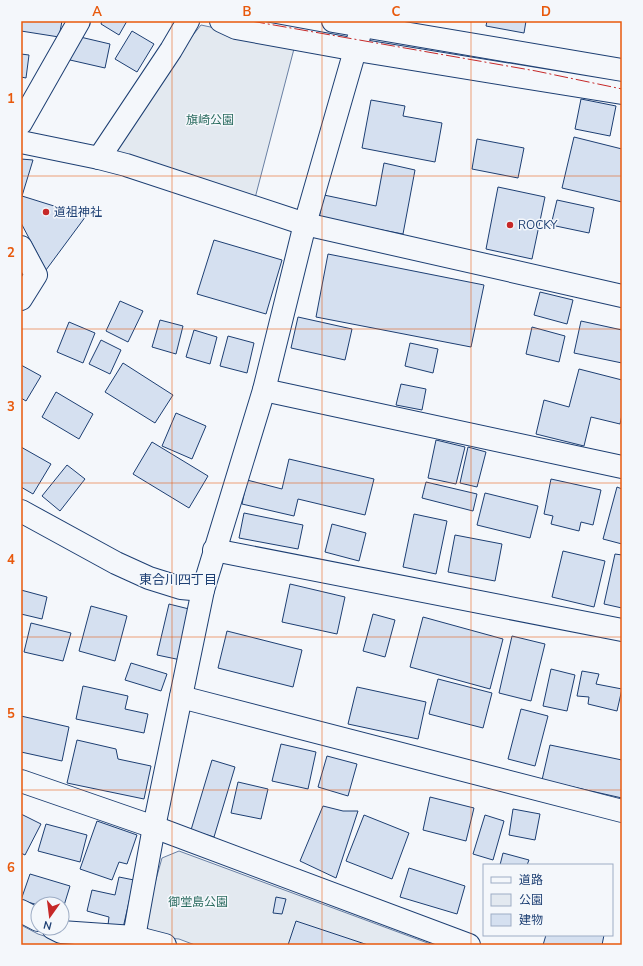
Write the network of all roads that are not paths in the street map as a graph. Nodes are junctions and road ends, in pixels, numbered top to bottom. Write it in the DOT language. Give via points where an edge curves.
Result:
graph roads {
  1 [pos="79,21"];
  2 [pos="188,21"];
  3 [pos="221,21"];
  4 [pos="333,21"];
  5 [pos="362,26"];
  6 [pos="357,50"];
  7 [pos="622,70"];
  8 [pos="622,93"];
  9 [pos="21,123"];
  10 [pos="21,142"];
  11 [pos="99,158"];
  12 [pos="305,224"];
  13 [pos="21,247"];
  14 [pos="622,296"];
  15 [pos="21,299"];
  16 [pos="264,390"];
  17 [pos="622,467"];
  18 [pos="21,510"];
  19 [pos="214,550"];
  20 [pos="203,590"];
  21 [pos="622,630"];
  22 [pos="181,697"];
  23 [pos="21,781"];
  24 [pos="622,812"];
  25 [pos="154,827"];
  26 [pos="21,911"];
  27 [pos="30,916"];
  28 [pos="70,933"];
  29 [pos="134,937"];
  30 [pos="165,945"];
  31 [pos="469,945"];
  1 -- 9 [label="street"];
  2 -- 11 [label="street"];
  3 -- 6 [label="street" via="236,28"];
  4 -- 5 [label="street"];
  5 -- 6 [label="street"];
  5 -- 7 [label="street"];
  6 -- 8 [label="street"];
  6 -- 12 [label="street"];
  10 -- 11 [label="street"];
  11 -- 12 [label="street"];
  12 -- 14 [label="street"];
  12 -- 16 [label="street"];
  13 -- 15 [label="street" via="36,275"];
  16 -- 17 [label="street"];
  16 -- 19 [label="street"];
  18 -- 20 [label="street" via="116,563 149,578 181,588"];
  19 -- 20 [label="street"];
  19 -- 21 [label="street"];
  20 -- 22 [label="street"];
  22 -- 24 [label="street"];
  22 -- 25 [label="street"];
  23 -- 25 [label="street"];
  25 -- 29 [label="street"];
  25 -- 31 [label="street"];
  26 -- 27 [label="street"];
  28 -- 29 [label="street"];
  29 -- 30 [label="street"];
}
